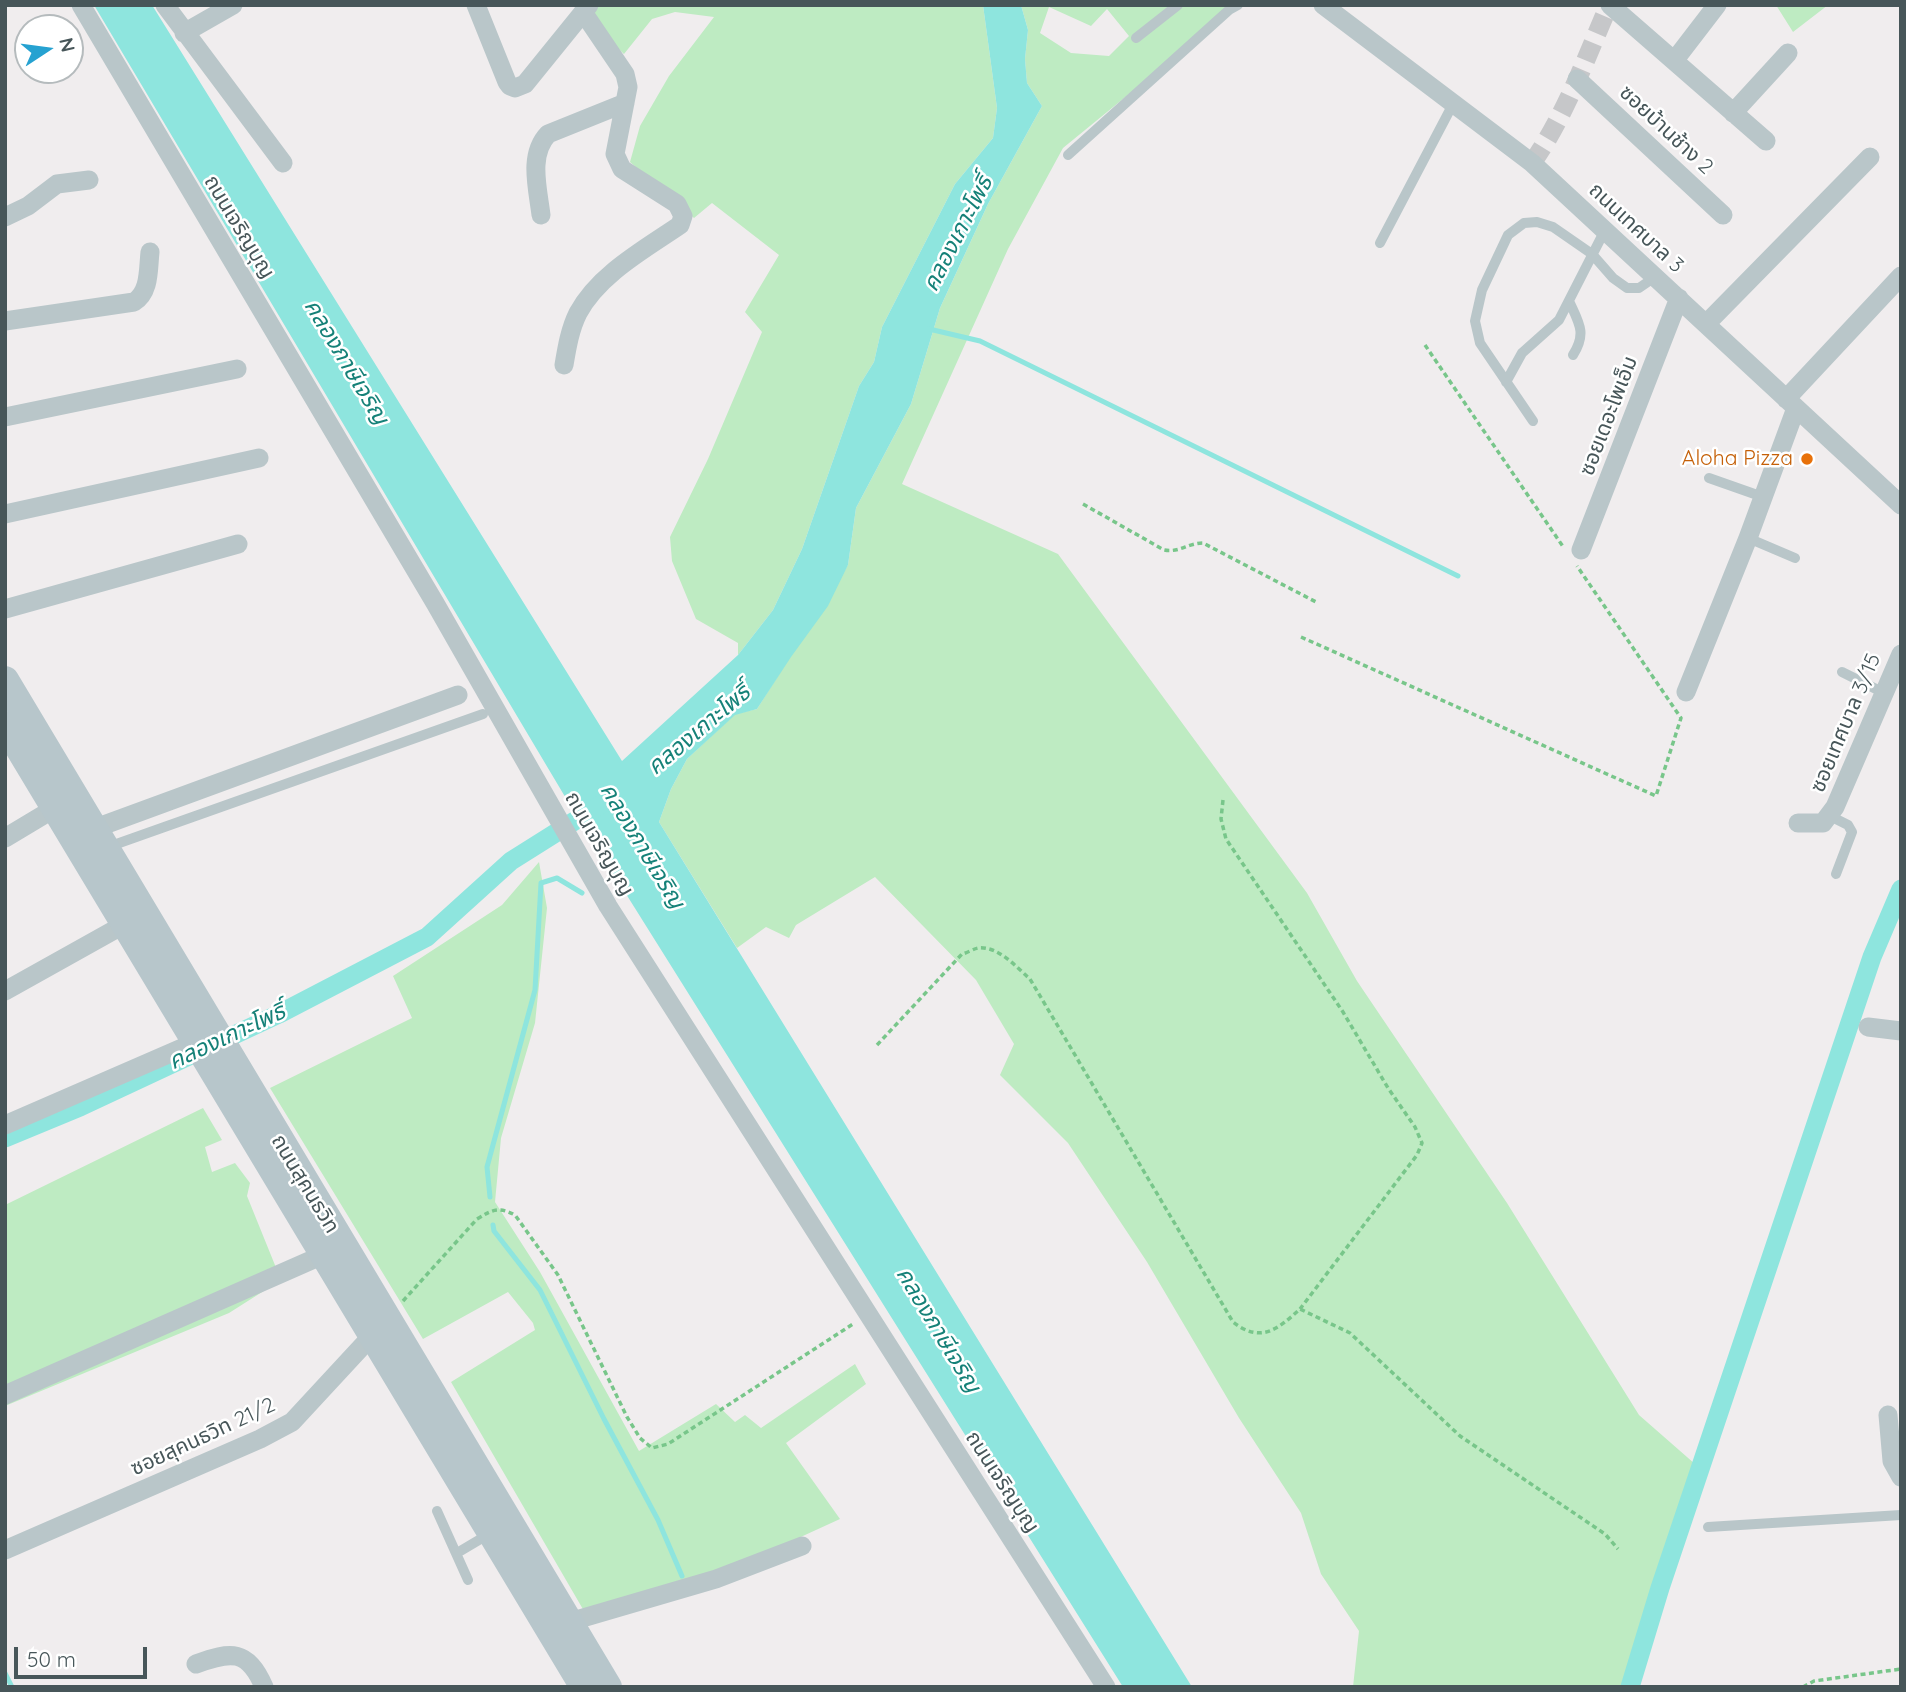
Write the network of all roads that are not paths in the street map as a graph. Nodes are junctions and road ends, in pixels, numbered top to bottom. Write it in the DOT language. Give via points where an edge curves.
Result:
graph roads {
  1 [pos="81,5"];
  2 [pos="165,5"];
  3 [pos="233,5"];
  4 [pos="476,5"];
  5 [pos="1178,5"];
  6 [pos="1238,5"];
  7 [pos="1324,5"];
  8 [pos="1611,5"];
  9 [pos="1717,5"];
  10 [pos="586,9"];
  11 [pos="184,33"];
  12 [pos="1136,38"];
  13 [pos="1788,53"];
  14 [pos="1674,61"];
  15 [pos="1577,79"];
  16 [pos="625,103"];
  17 [pos="1453,104"];
  18 [pos="1733,113"];
  19 [pos="1766,141"];
  20 [pos="1068,155"];
  21 [pos="1870,157"];
  22 [pos="283,163"];
  23 [pos="89,180"];
  24 [pos="541,215"];
  25 [pos="1723,215"];
  26 [pos="5,216"];
  27 [pos="1605,229"];
  28 [pos="1380,243"];
  29 [pos="150,252"];
  30 [pos="1592,254"];
  31 [pos="1655,276"];
  32 [pos="1901,276"];
  33 [pos="1679,298"];
  34 [pos="1569,301"];
  35 [pos="5,321"];
  36 [pos="1706,324"];
  37 [pos="1573,355"];
  38 [pos="564,365"];
  39 [pos="237,369"];
  40 [pos="1506,382"];
  41 [pos="1791,403"];
  42 [pos="5,417"];
  43 [pos="1533,421"];
  44 [pos="259,458"];
  45 [pos="1709,478"];
  46 [pos="1763,497"];
  47 [pos="1901,505"];
  48 [pos="5,514"];
  49 [pos="1748,538"];
  50 [pos="238,544"];
  51 [pos="1573,553"];
  52 [pos="1795,558"];
  53 [pos="5,609"];
  54 [pos="1901,654"];
  55 [pos="1842,672"];
  56 [pos="5,680"];
  57 [pos="1686,692"];
  58 [pos="1884,693"];
  59 [pos="458,695"];
  60 [pos="483,714"];
  61 [pos="5,725"];
  62 [pos="55,808"];
  63 [pos="1830,816"];
  64 [pos="1798,823"];
  65 [pos="5,838"];
  66 [pos="94,844"];
  67 [pos="1836,874"];
  68 [pos="125,924"];
  69 [pos="5,991"];
  70 [pos="1868,1027"];
  71 [pos="1901,1031"];
  72 [pos="196,1042"];
  73 [pos="5,1125"];
  74 [pos="323,1255"];
  75 [pos="379,1328"];
  76 [pos="5,1395"];
  77 [pos="1888,1415"];
  78 [pos="1901,1477"];
  79 [pos="438,1511"];
  80 [pos="1901,1515"];
  81 [pos="1708,1527"];
  82 [pos="491,1533"];
  83 [pos="802,1546"];
  84 [pos="5,1550"];
  85 [pos="457,1553"];
  86 [pos="468,1580"];
  87 [pos="569,1622"];
  88 [pos="196,1664"];
  89 [pos="264,1687"];
  90 [pos="584,1687"];
  91 [pos="608,1687"];
  92 [pos="1106,1687"];
  1 -- 92 [label="street, ถนนเจริญบุญ" via="428,591 608,906"];
  2 -- 11 [label="street"];
  3 -- 11 [label="street"];
  4 -- 10 [label="street" via="508,82 515,88 525,84"];
  5 -- 12 [label="lane"];
  6 -- 20 [label="lane"];
  7 -- 17 [label="street, ถนนเทศบาล 3"];
  8 -- 14 [label="street"];
  9 -- 14 [label="street"];
  10 -- 16 [label="street" via="625,74"];
  11 -- 22 [label="street"];
  13 -- 18 [label="street"];
  14 -- 18 [label="street"];
  15 -- 25 [label="street, ซอยบ้านช้าง 2"];
  16 -- 24 [label="street" via="548,134 541,142 536,163"];
  16 -- 38 [label="street" via="617,162 677,204 683,216 680,225 614,272 586,302 571,331"];
  17 -- 27 [label="street, ถนนเทศบาล 3" via="1532,163"];
  17 -- 28 [label="lane"];
  18 -- 19 [label="street"];
  21 -- 36 [label="street"];
  23 -- 26 [label="street" via="57,184 28,206"];
  27 -- 30 [label="lane"];
  27 -- 31 [label="street, ถนนเทศบาล 3"];
  29 -- 35 [label="street" via="143,297 134,302"];
  30 -- 31 [label="lane" via="1627,288 1639,288"];
  30 -- 34 [label="lane"];
  30 -- 40 [label="lane" via="1553,227 1536,222 1524,223 1508,235 1482,290 1475,321 1479,343"];
  31 -- 33 [label="street, ถนนเทศบาล 3"];
  32 -- 41 [label="street"];
  33 -- 36 [label="street, ถนนเทศบาล 3"];
  33 -- 51 [label="street, ซอยเดอะโพเอ็ม"];
  34 -- 37 [label="lane" via="1581,334"];
  34 -- 40 [label="lane" via="1559,320 1522,353"];
  36 -- 41 [label="street, ถนนเทศบาล 3"];
  39 -- 42 [label="street"];
  40 -- 43 [label="lane"];
  41 -- 46 [label="street"];
  41 -- 47 [label="street, ถนนเทศบาล 3"];
  44 -- 48 [label="street"];
  45 -- 46 [label="lane"];
  46 -- 49 [label="street"];
  49 -- 52 [label="lane"];
  49 -- 57 [label="street"];
  50 -- 53 [label="street"];
  54 -- 58 [label="street, ซอยเทศบาล 3/15"];
  55 -- 58 [label="lane"];
  56 -- 66 [label="main road, ถนนสุคนธวิท"];
  58 -- 63 [label="street, ซอยเทศบาล 3/15"];
  59 -- 66 [label="street"];
  60 -- 66 [label="lane"];
  61 -- 62 [label="main road, ถนนสุคนธวิท"];
  62 -- 65 [label="street"];
  62 -- 66 [label="main road, ถนนสุคนธวิท"];
  63 -- 64 [label="street, ซอยเทศบาล 3/15" via="1819,824"];
  63 -- 67 [label="lane" via="1852,832"];
  66 -- 68 [label="main road, ถนนสุคนธวิท"];
  66 -- 75 [label="main road, ถนนสุคนธวิท"];
  68 -- 69 [label="street"];
  68 -- 72 [label="main road, ถนนสุคนธวิท"];
  70 -- 71 [label="street"];
  72 -- 73 [label="street"];
  72 -- 74 [label="main road, ถนนสุคนธวิท"];
  74 -- 75 [label="main road, ถนนสุคนธวิท"];
  74 -- 76 [label="street"];
  75 -- 82 [label="main road, ถนนสุคนธวิท"];
  75 -- 84 [label="street, ซอยสุคนธวิท 21/2" via="292,1422"];
  75 -- 87 [label="main road, ถนนสุคนธวิท"];
  77 -- 78 [label="street" via="1892,1461"];
  79 -- 85 [label="lane"];
  80 -- 81 [label="lane"];
  82 -- 85 [label="lane"];
  82 -- 90 [label="main road, ถนนสุคนธวิท"];
  83 -- 87 [label="street" via="716,1579"];
  85 -- 86 [label="lane"];
  87 -- 91 [label="main road, ถนนสุคนธวิท"];
  88 -- 89 [label="street" via="235,1655 258,1671"];
}
